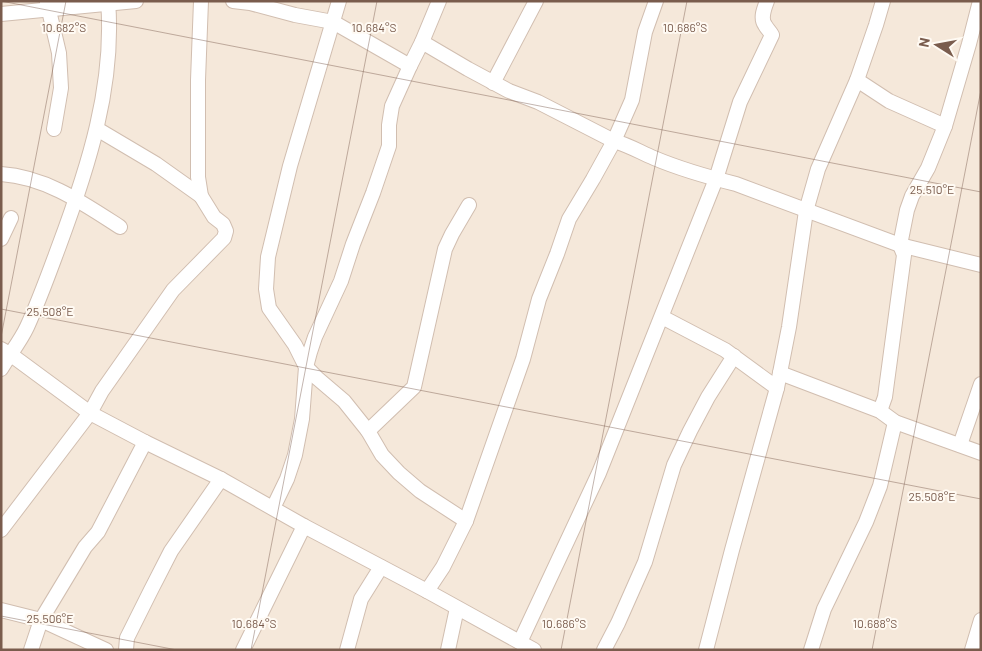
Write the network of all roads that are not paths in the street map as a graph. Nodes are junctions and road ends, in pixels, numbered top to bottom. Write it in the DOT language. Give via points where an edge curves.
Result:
graph roads {
  1 [pos="136,1"];
  2 [pos="201,1"];
  3 [pos="233,1"];
  4 [pos="339,1"];
  5 [pos="438,1"];
  6 [pos="536,1"];
  7 [pos="656,1"];
  8 [pos="767,1"];
  9 [pos="884,1"];
  10 [pos="980,1"];
  11 [pos="250,2"];
  12 [pos="108,3"];
  13 [pos="48,6"];
  14 [pos="1,14"];
  15 [pos="333,22"];
  16 [pos="422,42"];
  17 [pos="410,66"];
  18 [pos="857,80"];
  19 [pos="493,82"];
  20 [pos="945,126"];
  21 [pos="54,128"];
  22 [pos="97,129"];
  23 [pos="614,141"];
  24 [pos="1,174"];
  25 [pos="716,179"];
  26 [pos="201,196"];
  27 [pos="76,199"];
  28 [pos="469,205"];
  29 [pos="806,211"];
  30 [pos="11,218"];
  31 [pos="120,228"];
  32 [pos="1,239"];
  33 [pos="900,245"];
  34 [pos="981,265"];
  35 [pos="662,317"];
  36 [pos="6,352"];
  37 [pos="734,356"];
  38 [pos="306,367"];
  39 [pos="1,369"];
  40 [pos="780,373"];
  41 [pos="981,384"];
  42 [pos="777,388"];
  43 [pos="880,411"];
  44 [pos="90,413"];
  45 [pos="894,422"];
  46 [pos="368,431"];
  47 [pos="145,442"];
  48 [pos="960,445"];
  49 [pos="981,453"];
  50 [pos="221,479"];
  51 [pos="273,508"];
  52 [pos="466,521"];
  53 [pos="304,526"];
  54 [pos="1,530"];
  55 [pos="381,567"];
  56 [pos="427,591"];
  57 [pos="457,608"];
  58 [pos="1,610"];
  59 [pos="41,620"];
  60 [pos="981,620"];
  61 [pos="520,642"];
  62 [pos="31,650"];
  63 [pos="106,650"];
  64 [pos="126,650"];
  65 [pos="243,650"];
  66 [pos="347,650"];
  67 [pos="448,650"];
  68 [pos="534,650"];
  69 [pos="604,650"];
  70 [pos="706,650"];
  71 [pos="811,650"];
  72 [pos="972,650"];
  1 -- 12 [label="street"];
  2 -- 26 [label="street" via="198,177"];
  3 -- 11 [label="street"];
  4 -- 15 [label="street"];
  5 -- 16 [label="street"];
  6 -- 19 [label="street"];
  7 -- 23 [label="street" via="645,32 632,100"];
  8 -- 25 [label="street" via="764,24 772,35 740,102"];
  9 -- 18 [label="street"];
  10 -- 20 [label="street"];
  11 -- 15 [label="street"];
  12 -- 13 [label="street"];
  12 -- 22 [label="street" via="110,25 105,83"];
  13 -- 14 [label="street"];
  13 -- 21 [label="street" via="59,53 61,88"];
  15 -- 17 [label="street"];
  15 -- 38 [label="street" via="290,166 268,257 266,289 269,308"];
  16 -- 17 [label="street"];
  16 -- 19 [label="street"];
  17 -- 38 [label="street" via="392,106 389,146 376,184"];
  18 -- 20 [label="street" via="889,101"];
  18 -- 29 [label="street" via="818,169"];
  19 -- 23 [label="street"];
  20 -- 33 [label="street" via="928,168 912,196"];
  22 -- 26 [label="street" via="156,164"];
  22 -- 27 [label="street"];
  23 -- 25 [label="street"];
  23 -- 52 [label="street" via="568,219"];
  24 -- 27 [label="street" via="42,182"];
  25 -- 29 [label="street" via="777,198"];
  25 -- 35 [label="street"];
  26 -- 44 [label="street" via="226,231 224,238 173,290 106,384"];
  27 -- 31 [label="street"];
  27 -- 36 [label="street" via="26,328"];
  28 -- 46 [label="street" via="445,249 414,386"];
  29 -- 33 [label="street"];
  29 -- 40 [label="street"];
  30 -- 32 [label="street"];
  33 -- 34 [label="street"];
  33 -- 43 [label="street" via="904,254"];
  35 -- 37 [label="street"];
  35 -- 61 [label="street" via="599,473"];
  36 -- 39 [label="street"];
  36 -- 44 [label="street"];
  37 -- 42 [label="street"];
  37 -- 69 [label="street" via="708,397 674,465 645,562"];
  38 -- 46 [label="street" via="344,401"];
  38 -- 51 [label="street" via="295,455"];
  40 -- 42 [label="street"];
  40 -- 43 [label="street"];
  41 -- 48 [label="street"];
  42 -- 70 [label="street"];
  43 -- 45 [label="street"];
  44 -- 47 [label="street"];
  44 -- 54 [label="street"];
  45 -- 48 [label="street"];
  45 -- 71 [label="street" via="880,486 824,609"];
  46 -- 52 [label="street" via="382,455 399,473"];
  47 -- 50 [label="street"];
  47 -- 59 [label="street" via="98,532 85,547"];
  48 -- 49 [label="street"];
  50 -- 51 [label="street"];
  50 -- 64 [label="street" via="171,551 127,638"];
  51 -- 53 [label="street"];
  52 -- 56 [label="street"];
  53 -- 55 [label="street"];
  53 -- 65 [label="street"];
  55 -- 56 [label="street"];
  55 -- 66 [label="street" via="361,599"];
  56 -- 57 [label="street"];
  57 -- 61 [label="street"];
  57 -- 67 [label="street"];
  58 -- 59 [label="street"];
  59 -- 62 [label="street"];
  59 -- 63 [label="street"];
  60 -- 72 [label="street"];
  61 -- 68 [label="street"];
}
